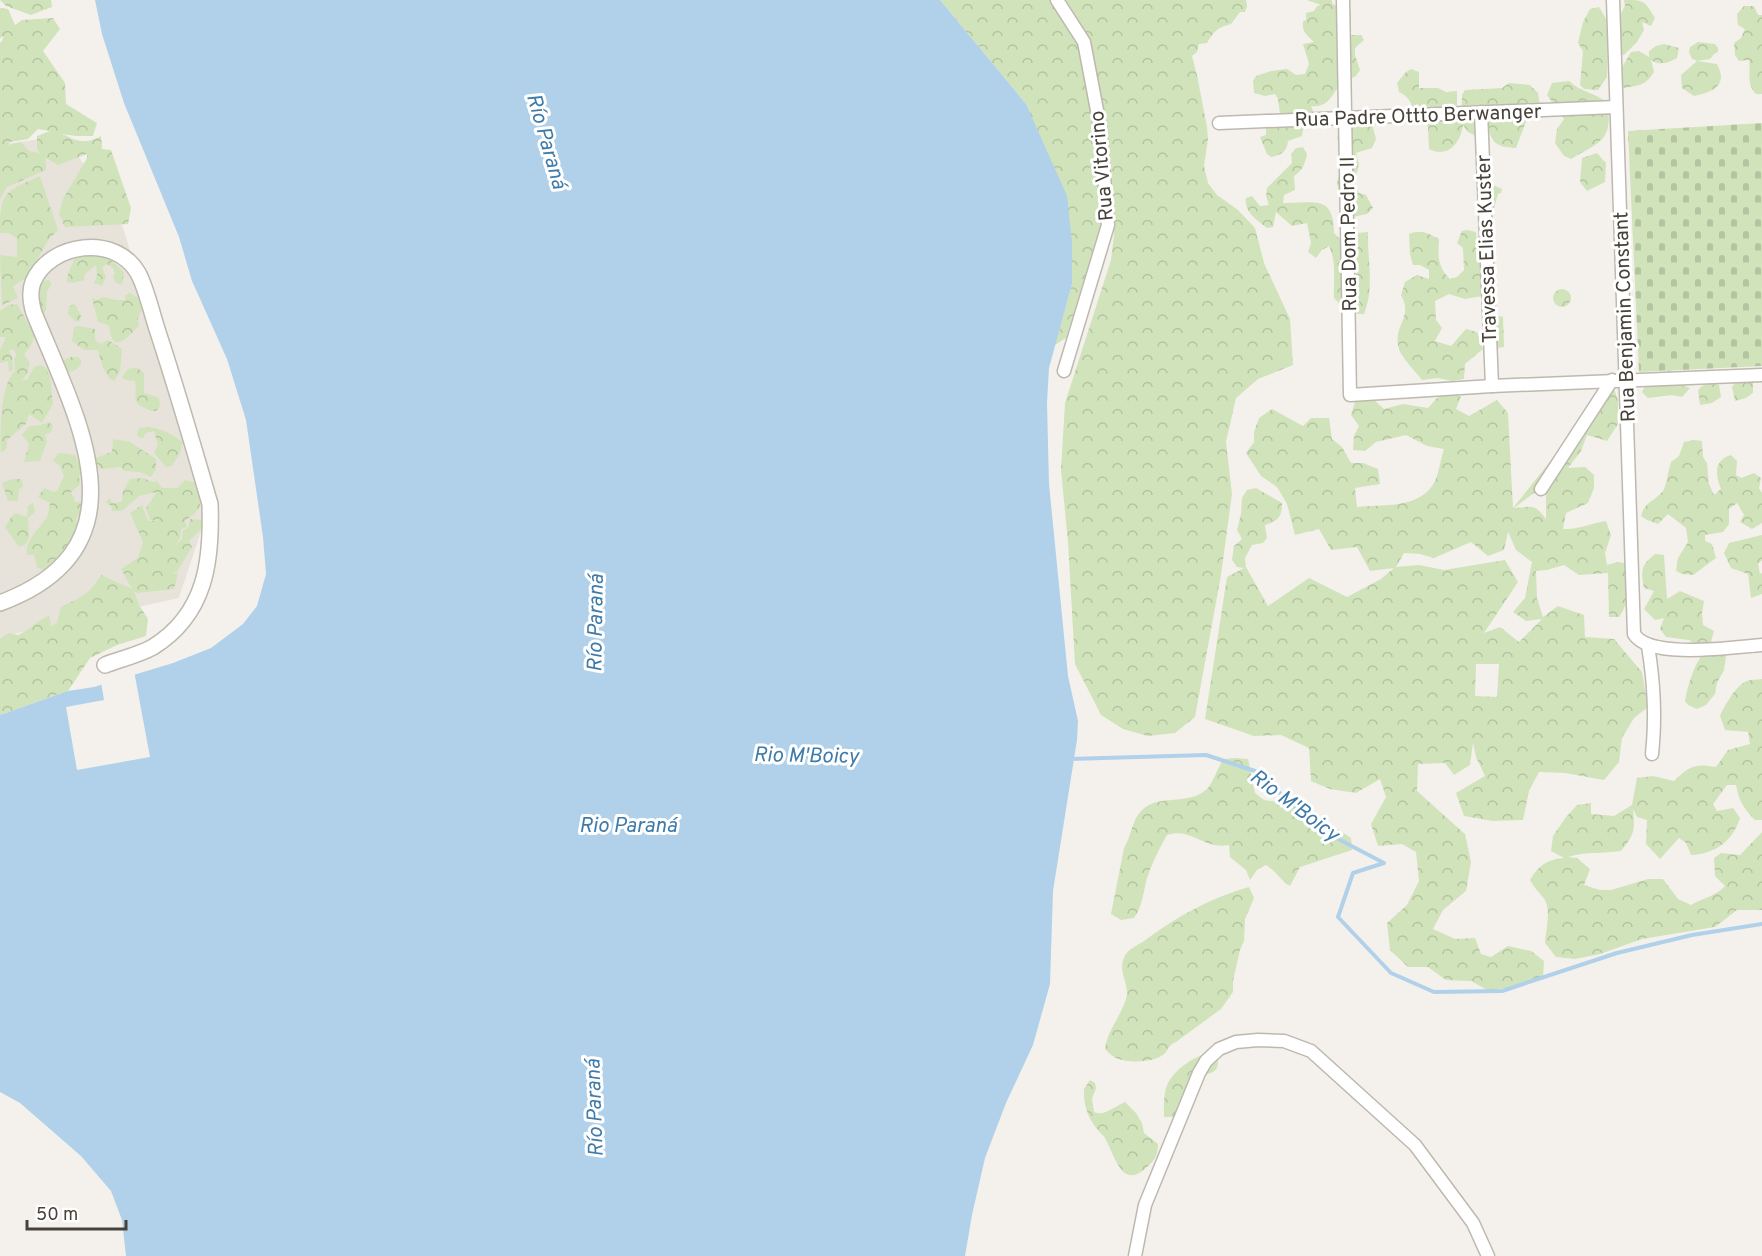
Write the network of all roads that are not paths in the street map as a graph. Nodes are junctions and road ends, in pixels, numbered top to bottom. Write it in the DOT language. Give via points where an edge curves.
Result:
graph roads {
  1 [pos="1057,0"];
  2 [pos="1343,0"];
  3 [pos="1613,0"];
  4 [pos="1617,107"];
  5 [pos="1480,112"];
  6 [pos="1347,118"];
  7 [pos="1219,123"];
  8 [pos="1064,370"];
  9 [pos="1762,375"];
  10 [pos="1612,380"];
  11 [pos="1627,380"];
  12 [pos="1492,386"];
  13 [pos="1541,489"];
  14 [pos="0,603"];
  15 [pos="1648,645"];
  16 [pos="1762,645"];
  17 [pos="105,665"];
  18 [pos="1652,754"];
  19 [pos="1135,1256"];
  20 [pos="1488,1256"];
  1 -- 8 [label="street, Rua Vitorino" via="1084,42 1100,126 1108,225"];
  2 -- 6 [label="street, Rua Dom Pedro II"];
  3 -- 4 [label="street, Rua Benjamin Constant"];
  4 -- 5 [label="street, Rua Padre Ottto Berwanger"];
  4 -- 11 [label="street, Rua Benjamin Constant"];
  5 -- 6 [label="street, Rua Padre Ottto Berwanger"];
  5 -- 12 [label="street, Travessa Elias Kuster"];
  6 -- 7 [label="street, Rua Padre Ottto Berwanger"];
  6 -- 12 [label="street, Rua Dom Pedro II" via="1350,395"];
  9 -- 11 [label="street"];
  10 -- 11 [label="street"];
  10 -- 12 [label="street"];
  10 -- 13 [label="street"];
  11 -- 15 [label="street, Rua Benjamin Constant" via="1634,634 1638,641"];
  14 -- 17 [label="street" via="51,578 81,541 90,515 92,495 77,417 30,299 33,282 48,263 74,250 104,248 119,253 138,273 207,492 211,527 201,592 175,630 151,648"];
  15 -- 16 [label="street" via="1671,650"];
  15 -- 18 [label="street" via="1654,686"];
  19 -- 20 [label="street" via="1145,1205 1206,1061 1219,1049 1236,1042 1258,1040 1284,1041 1311,1051 1415,1145 1473,1223"];
}
